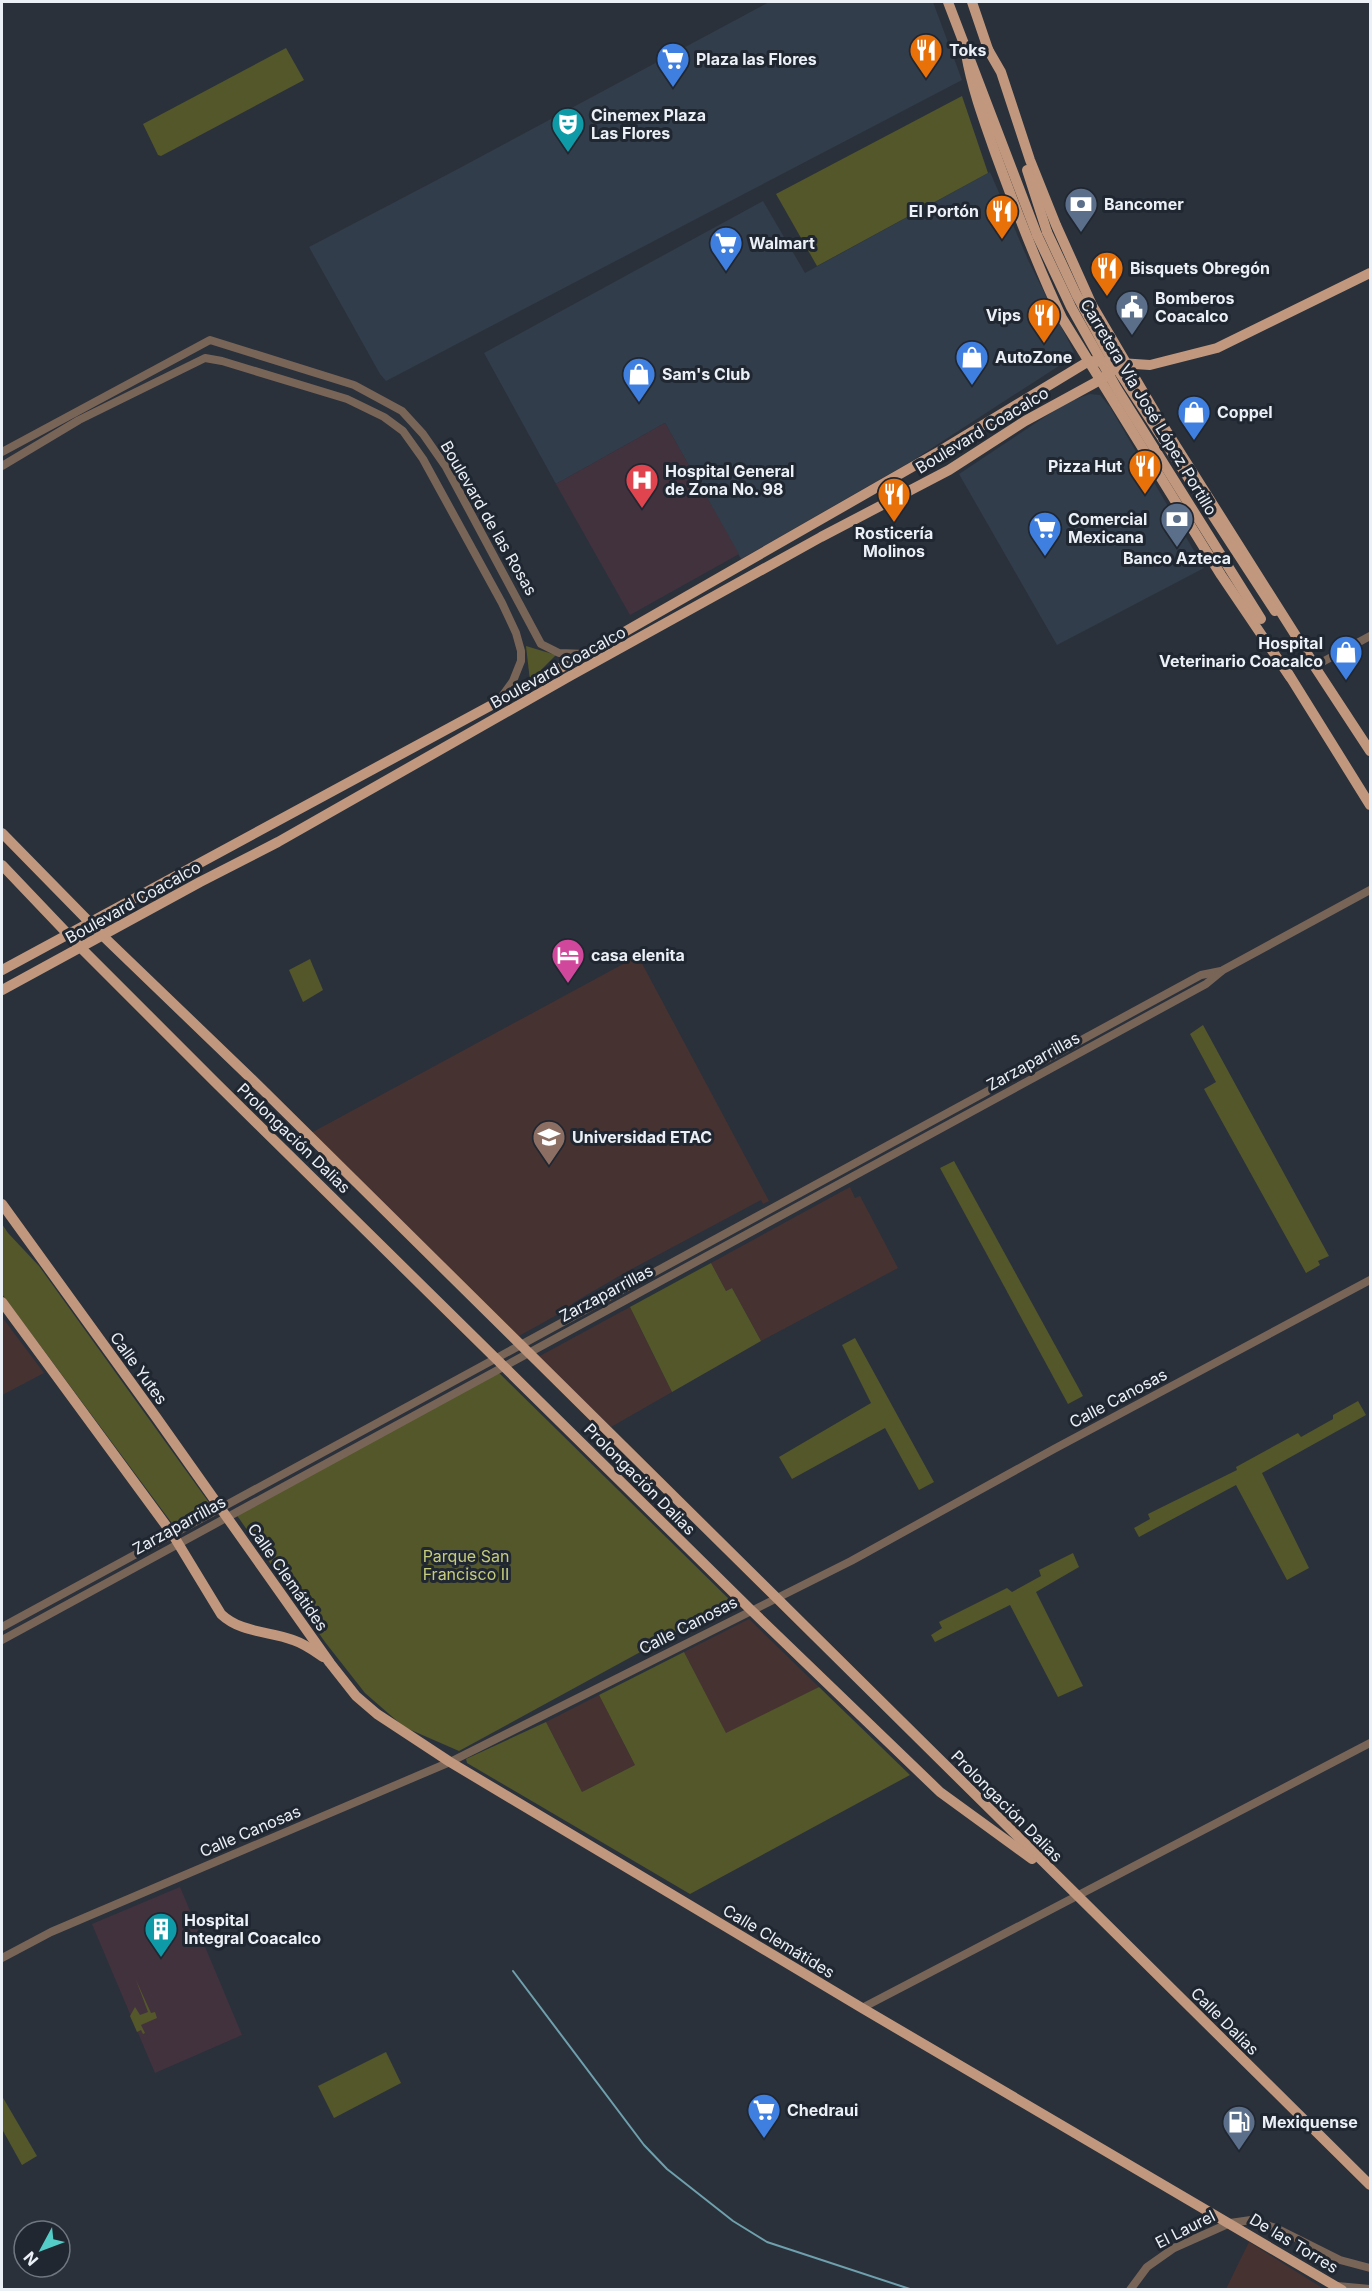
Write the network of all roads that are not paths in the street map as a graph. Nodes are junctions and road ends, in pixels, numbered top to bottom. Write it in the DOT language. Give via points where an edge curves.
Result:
graph roads {
  1 [pos="948,2"];
  2 [pos="972,2"];
  3 [pos="986,46"];
  4 [pos="966,54"];
  5 [pos="1042,234"];
  6 [pos="1371,273"];
  7 [pos="1092,305"];
  8 [pos="1062,318"];
  9 [pos="1089,361"];
  10 [pos="1125,362"];
  11 [pos="1100,380"];
  12 [pos="1162,424"];
  13 [pos="1136,440"];
  14 [pos="2,452"];
  15 [pos="2,466"];
  16 [pos="690,595"];
  17 [pos="714,597"];
  18 [pos="676,603"];
  19 [pos="662,626"];
  20 [pos="1371,636"];
  21 [pos="586,654"];
  22 [pos="1315,666"];
  23 [pos="1285,679"];
  24 [pos="500,699"];
  25 [pos="1371,751"];
  26 [pos="1371,805"];
  27 [pos="2,833"];
  28 [pos="2,865"];
  29 [pos="1371,890"];
  30 [pos="88,921"];
  31 [pos="69,934"];
  32 [pos="103,936"];
  33 [pos="81,948"];
  34 [pos="2,970"];
  35 [pos="2,990"];
  36 [pos="2,1204"];
  37 [pos="2,1212"];
  38 [pos="32,1246"];
  39 [pos="1371,1280"];
  40 [pos="2,1302"];
  41 [pos="524,1349"];
  42 [pos="496,1358"];
  43 [pos="505,1366"];
  44 [pos="224,1513"];
  45 [pos="176,1539"];
  46 [pos="777,1597"];
  47 [pos="751,1610"];
  48 [pos="2,1628"];
  49 [pos="2,1640"];
  50 [pos="330,1663"];
  51 [pos="1371,1743"];
  52 [pos="450,1762"];
  53 [pos="1058,1878"];
  54 [pos="1078,1898"];
  55 [pos="2,1958"];
  56 [pos="862,2008"];
  57 [pos="1371,2185"];
  58 [pos="1230,2223"];
  59 [pos="1371,2268"];
  60 [pos="1339,2288"];
  61 [pos="1130,2289"];
  62 [pos="1371,2289"];
  1 -- 4 [label="main road, Carretera Vía José López Portillo"];
  2 -- 3 [label="main road, Carretera Vía José López Portillo"];
  3 -- 5 [label="main road, Carretera Vía José López Portillo"];
  3 -- 7 [label="main road" via="1001,72 1030,160"];
  4 -- 5 [label="main road, Carretera Vía José López Portillo"];
  4 -- 8 [label="main road" via="971,83 1002,172"];
  5 -- 22 [label="main road, Carretera Vía José López Portillo, bridge" via="1114,364"];
  5 -- 23 [label="main road, Carretera Vía José López Portillo, bridge" via="1071,308 1261,619"];
  6 -- 10 [label="main road" via="1217,348 1150,365"];
  7 -- 8 [label="main road" via="1091,317 1083,324"];
  7 -- 10 [label="main road"];
  8 -- 9 [label="main road"];
  9 -- 10 [label="main road"];
  9 -- 11 [label="main road"];
  9 -- 16 [label="main road, Boulevard Coacalco"];
  10 -- 11 [label="main road, Boulevard Coacalco"];
  10 -- 12 [label="main road"];
  11 -- 13 [label="main road"];
  11 -- 17 [label="main road, Boulevard Coacalco" via="1024,421 950,470"];
  12 -- 13 [label="main road" via="1149,424"];
  12 -- 22 [label="main road"];
  13 -- 23 [label="main road"];
  14 -- 21 [label="street, Boulevard de las Rosas" via="210,340 354,385 402,411 423,434 446,467 541,644 558,653"];
  15 -- 24 [label="street, Boulevard de las Rosas" via="80,420 205,358 347,399 403,431 423,459 509,615 521,661"];
  16 -- 17 [label="main road"];
  16 -- 18 [label="main road, Boulevard Coacalco"];
  17 -- 19 [label="main road, Boulevard Coacalco"];
  18 -- 19 [label="main road"];
  18 -- 21 [label="main road, Boulevard Coacalco"];
  19 -- 32 [label="main road, Boulevard Coacalco"];
  20 -- 22 [label="street"];
  21 -- 24 [label="main road, Boulevard Coacalco"];
  22 -- 25 [label="main road, Carretera Vía José López Portillo"];
  23 -- 26 [label="main road, Carretera Vía José López Portillo"];
  24 -- 30 [label="main road, Boulevard Coacalco"];
  27 -- 30 [label="main road, Prolongación Dalias"];
  28 -- 31 [label="main road, Prolongación Dalias"];
  29 -- 41 [label="street, Zarzaparrillas" via="1223,970 1195,990"];
  30 -- 31 [label="main road, Boulevard Coacalco"];
  30 -- 32 [label="main road, Prolongación Dalias"];
  31 -- 33 [label="main road, Prolongación Dalias"];
  31 -- 34 [label="main road, Boulevard Coacalco"];
  32 -- 33 [label="main road, Boulevard Coacalco"];
  32 -- 41 [label="main road, Prolongación Dalias"];
  33 -- 35 [label="main road, Boulevard Coacalco"];
  33 -- 42 [label="main road, Prolongación Dalias"];
  36 -- 38 [label="main road, Calle Yutes"];
  37 -- 38 [label="main road, Calle Yutes"];
  38 -- 44 [label="main road, Calle Yutes"];
  39 -- 46 [label="street, Calle Canosas" via="851,1561"];
  40 -- 45 [label="main road"];
  41 -- 42 [label="street, Zarzaparrillas"];
  41 -- 43 [label="street, Zarzaparrillas"];
  41 -- 46 [label="main road, Prolongación Dalias"];
  42 -- 43 [label="main road, Prolongación Dalias"];
  42 -- 44 [label="street, Zarzaparrillas"];
  43 -- 44 [label="street, Zarzaparrillas"];
  43 -- 47 [label="main road, Prolongación Dalias"];
  44 -- 45 [label="street, Zarzaparrillas"];
  44 -- 50 [label="main road, Calle Clemátides"];
  45 -- 48 [label="street, Zarzaparrillas"];
  45 -- 49 [label="street, Zarzaparrillas"];
  45 -- 50 [label="main road, Calle Clemátides" via="229,1622 292,1639"];
  46 -- 47 [label="street, Calle Canosas"];
  46 -- 53 [label="main road, Prolongación Dalias"];
  47 -- 52 [label="street, Calle Canosas"];
  47 -- 53 [label="main road, Prolongación Dalias" via="940,1792"];
  50 -- 52 [label="main road, Calle Clemátides" via="377,1714"];
  51 -- 54 [label="street"];
  52 -- 55 [label="street, Calle Canosas" via="51,1932"];
  52 -- 56 [label="main road, Calle Clemátides"];
  53 -- 54 [label="main road, Calle Dalias"];
  54 -- 56 [label="street"];
  54 -- 57 [label="main road, Calle Dalias"];
  56 -- 58 [label="main road, Calle Clemátides"];
  58 -- 59 [label="street" via="1261,2222 1340,2260"];
  58 -- 60 [label="main road, De las Torres"];
  58 -- 61 [label="street, El Laurel" via="1174,2248 1147,2267"];
  60 -- 62 [label="street"];
}
